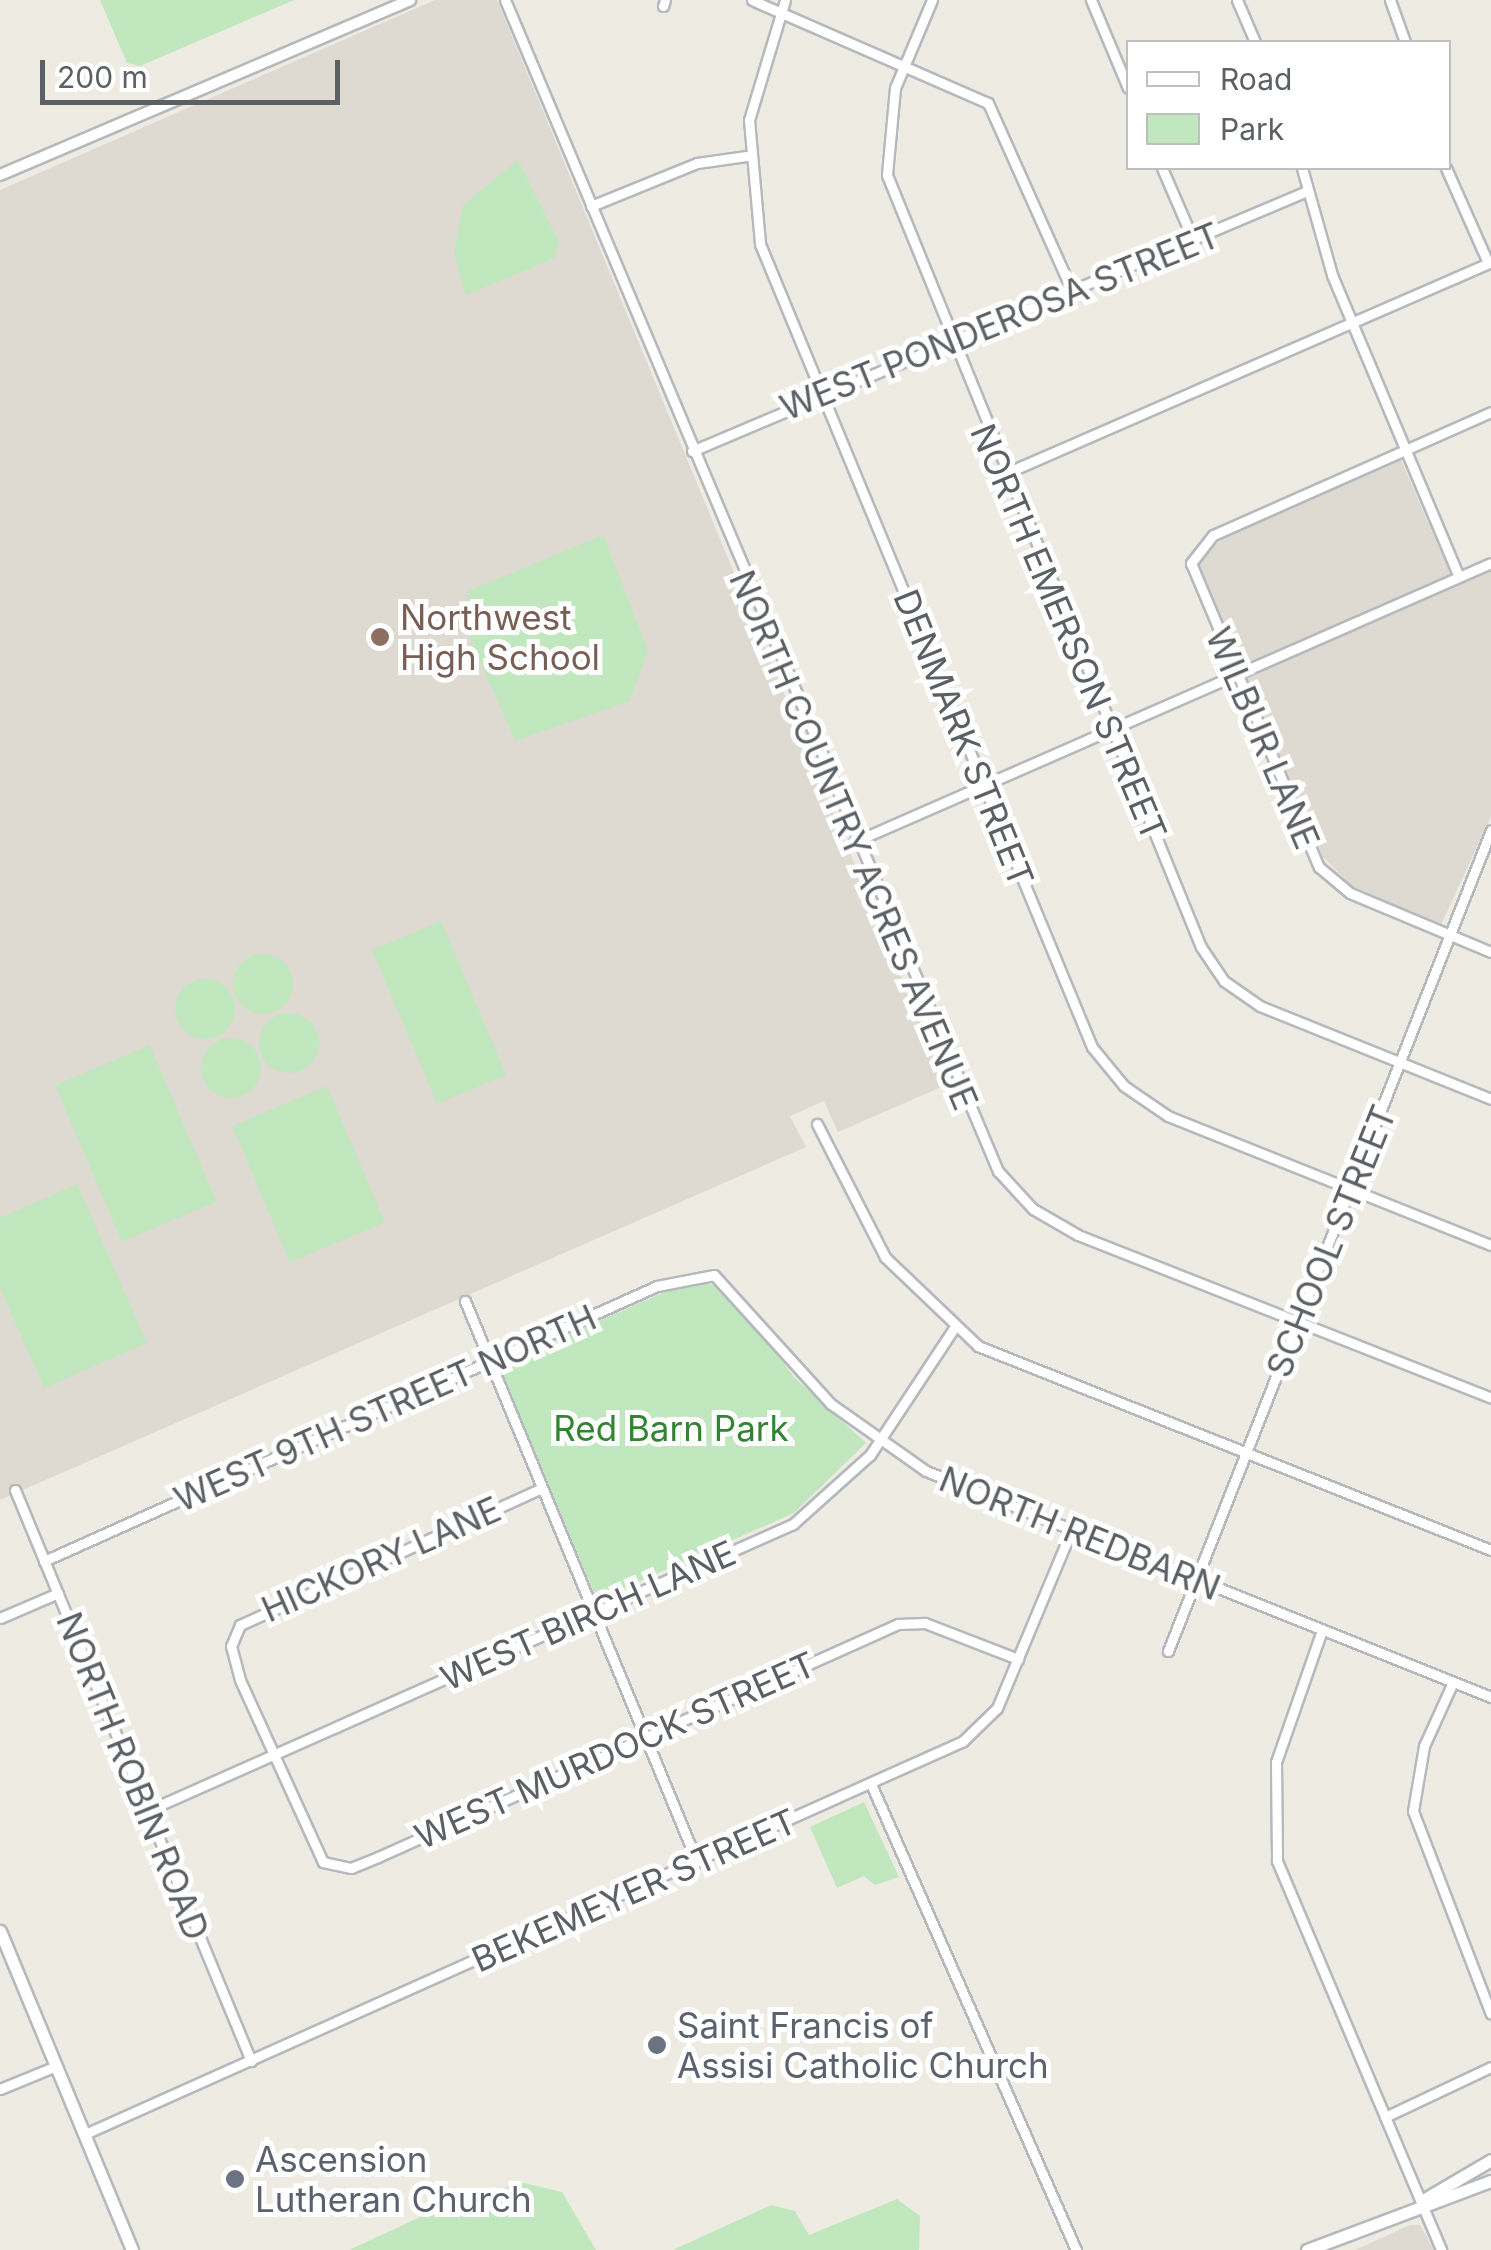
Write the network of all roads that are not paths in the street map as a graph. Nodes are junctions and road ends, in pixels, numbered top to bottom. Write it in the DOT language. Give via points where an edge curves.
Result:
graph roads {
  1 [pos="410,0"];
  2 [pos="505,0"];
  3 [pos="752,0"];
  4 [pos="785,0"];
  5 [pos="932,0"];
  6 [pos="1091,0"];
  7 [pos="1237,0"];
  8 [pos="1390,0"];
  9 [pos="780,12"];
  10 [pos="1254,40"];
  11 [pos="1404,40"];
  12 [pos="904,63"];
  13 [pos="1126,83"];
  14 [pos="746,156"];
  15 [pos="1163,170"];
  16 [pos="1302,170"];
  17 [pos="1447,170"];
  18 [pos="0,175"];
  19 [pos="1307,191"];
  20 [pos="590,206"];
  21 [pos="1194,242"];
  22 [pos="1490,263"];
  23 [pos="1074,294"];
  24 [pos="1352,324"];
  25 [pos="948,337"];
  26 [pos="821,392"];
  27 [pos="1491,412"];
  28 [pos="692,451"];
  29 [pos="1404,452"];
  30 [pos="1004,474"];
  31 [pos="1491,563"];
  32 [pos="1458,575"];
  33 [pos="1234,674"];
  34 [pos="1110,730"];
  35 [pos="983,785"];
  36 [pos="1491,830"];
  37 [pos="854,842"];
  38 [pos="1452,936"];
  39 [pos="1491,952"];
  40 [pos="1402,1065"];
  41 [pos="1491,1099"];
  42 [pos="817,1124"];
  43 [pos="1353,1190"];
  44 [pos="1491,1245"];
  45 [pos="728,1282"];
  46 [pos="465,1301"];
  47 [pos="1299,1322"];
  48 [pos="954,1328"];
  49 [pos="490,1362"];
  50 [pos="1491,1398"];
  51 [pos="879,1440"];
  52 [pos="1246,1454"];
  53 [pos="542,1488"];
  54 [pos="15,1490"];
  55 [pos="1071,1532"];
  56 [pos="1491,1550"];
  57 [pos="44,1561"];
  58 [pos="1195,1580"];
  59 [pos="58,1593"];
  60 [pos="594,1613"];
  61 [pos="0,1618"];
  62 [pos="1322,1630"];
  63 [pos="1168,1651"];
  64 [pos="1018,1658"];
  65 [pos="1452,1682"];
  66 [pos="1491,1697"];
  67 [pos="645,1737"];
  68 [pos="270,1756"];
  69 [pos="871,1784"];
  70 [pos="149,1810"];
  71 [pos="697,1862"];
  72 [pos="0,1931"];
  73 [pos="1491,2014"];
  74 [pos="250,2062"];
  75 [pos="56,2066"];
  76 [pos="1491,2067"];
  77 [pos="5,2087"];
  78 [pos="1385,2117"];
  79 [pos="84,2134"];
  80 [pos="1491,2160"];
  81 [pos="1491,2181"];
  82 [pos="1419,2202"];
  83 [pos="132,2250"];
  84 [pos="1076,2250"];
  85 [pos="1307,2250"];
  86 [pos="1441,2250"];
  1 -- 18 [label="street"];
  2 -- 20 [label="street, NORTH COUNTRY ACRES AVENUE"];
  3 -- 9 [label="street"];
  4 -- 9 [label="street, DENMARK STREET"];
  5 -- 12 [label="street, NORTH EMERSON STREET"];
  6 -- 13 [label="street"];
  7 -- 10 [label="street"];
  8 -- 11 [label="street"];
  9 -- 12 [label="street"];
  9 -- 14 [label="street, DENMARK STREET" via="752,93"];
  12 -- 23 [label="street" via="988,104"];
  12 -- 25 [label="street, NORTH EMERSON STREET" via="888,115 887,175"];
  14 -- 20 [label="street" via="697,163"];
  14 -- 26 [label="street, DENMARK STREET" via="760,244"];
  15 -- 21 [label="street"];
  16 -- 19 [label="street"];
  17 -- 22 [label="street"];
  19 -- 21 [label="street, WEST PONDEROSA STREET"];
  19 -- 24 [label="street"];
  20 -- 28 [label="street, NORTH COUNTRY ACRES AVENUE"];
  21 -- 23 [label="street, WEST PONDEROSA STREET"];
  22 -- 24 [label="street"];
  23 -- 25 [label="street, WEST PONDEROSA STREET"];
  24 -- 29 [label="street"];
  24 -- 30 [label="street"];
  25 -- 26 [label="street, WEST PONDEROSA STREET"];
  25 -- 30 [label="street, NORTH EMERSON STREET"];
  26 -- 28 [label="street, WEST PONDEROSA STREET"];
  26 -- 35 [label="street, DENMARK STREET"];
  27 -- 29 [label="street"];
  28 -- 37 [label="street, NORTH COUNTRY ACRES AVENUE"];
  29 -- 32 [label="street"];
  29 -- 33 [label="street, WILBUR LANE" via="1201,542 1191,563"];
  30 -- 34 [label="street, NORTH EMERSON STREET"];
  31 -- 32 [label="street"];
  32 -- 33 [label="street"];
  33 -- 34 [label="street"];
  33 -- 38 [label="street, WILBUR LANE" via="1319,867 1350,893"];
  34 -- 35 [label="street"];
  34 -- 40 [label="street, NORTH EMERSON STREET" via="1201,946 1224,981 1260,1006"];
  35 -- 37 [label="street"];
  35 -- 43 [label="street, DENMARK STREET" via="1092,1046 1124,1086 1168,1116"];
  36 -- 38 [label="street, SCHOOL STREET"];
  37 -- 47 [label="street, NORTH COUNTRY ACRES AVENUE" via="969,1117 1014,1191 1078,1234"];
  38 -- 39 [label="street, WILBUR LANE"];
  38 -- 40 [label="street, SCHOOL STREET"];
  40 -- 41 [label="street, NORTH EMERSON STREET"];
  40 -- 43 [label="street, SCHOOL STREET"];
  42 -- 48 [label="street" via="886,1257"];
  43 -- 44 [label="street, DENMARK STREET"];
  43 -- 47 [label="street, SCHOOL STREET"];
  45 -- 49 [label="street, WEST 9TH STREET NORTH" via="682,1276"];
  45 -- 51 [label="street, NORTH REDBARN" via="808,1382"];
  46 -- 49 [label="street"];
  47 -- 50 [label="street, NORTH COUNTRY ACRES AVENUE"];
  47 -- 52 [label="street, SCHOOL STREET"];
  48 -- 51 [label="street, WEST BIRCH LANE"];
  48 -- 52 [label="street" via="1027,1372"];
  49 -- 53 [label="street"];
  49 -- 57 [label="street, WEST 9TH STREET NORTH"];
  51 -- 55 [label="street, NORTH REDBARN" via="926,1471"];
  51 -- 60 [label="street, WEST BIRCH LANE" via="836,1494 793,1524"];
  52 -- 56 [label="street"];
  52 -- 58 [label="street, SCHOOL STREET"];
  53 -- 60 [label="street"];
  53 -- 68 [label="street, HICKORY LANE" via="240,1625 232,1658"];
  54 -- 57 [label="street, NORTH ROBIN ROAD"];
  55 -- 58 [label="street, NORTH REDBARN"];
  55 -- 64 [label="street, BEKEMEYER STREET"];
  57 -- 59 [label="street, NORTH ROBIN ROAD"];
  58 -- 62 [label="street, NORTH REDBARN"];
  58 -- 63 [label="street, SCHOOL STREET"];
  59 -- 61 [label="street"];
  59 -- 70 [label="street, NORTH ROBIN ROAD"];
  60 -- 67 [label="street"];
  60 -- 68 [label="street, WEST BIRCH LANE"];
  62 -- 65 [label="street, NORTH REDBARN"];
  62 -- 78 [label="street" via="1276,1762 1277,1861"];
  64 -- 67 [label="street, WEST MURDOCK STREET" via="910,1621"];
  64 -- 69 [label="street, BEKEMEYER STREET" via="975,1733"];
  65 -- 66 [label="street, NORTH REDBARN"];
  65 -- 73 [label="street" via="1424,1746 1413,1811 1419,1846"];
  67 -- 68 [label="street, WEST MURDOCK STREET" via="351,1868 316,1854"];
  67 -- 71 [label="street"];
  68 -- 70 [label="street, WEST BIRCH LANE"];
  69 -- 71 [label="street, BEKEMEYER STREET"];
  69 -- 84 [label="street"];
  70 -- 74 [label="street, NORTH ROBIN ROAD"];
  71 -- 74 [label="street, BEKEMEYER STREET"];
  72 -- 75 [label="main road"];
  74 -- 79 [label="street, BEKEMEYER STREET"];
  75 -- 77 [label="street"];
  75 -- 79 [label="main road"];
  76 -- 78 [label="street"];
  78 -- 82 [label="street"];
  79 -- 83 [label="main road"];
  80 -- 82 [label="main road"];
  81 -- 82 [label="main road"];
  82 -- 85 [label="main road"];
  82 -- 86 [label="street"];
}
